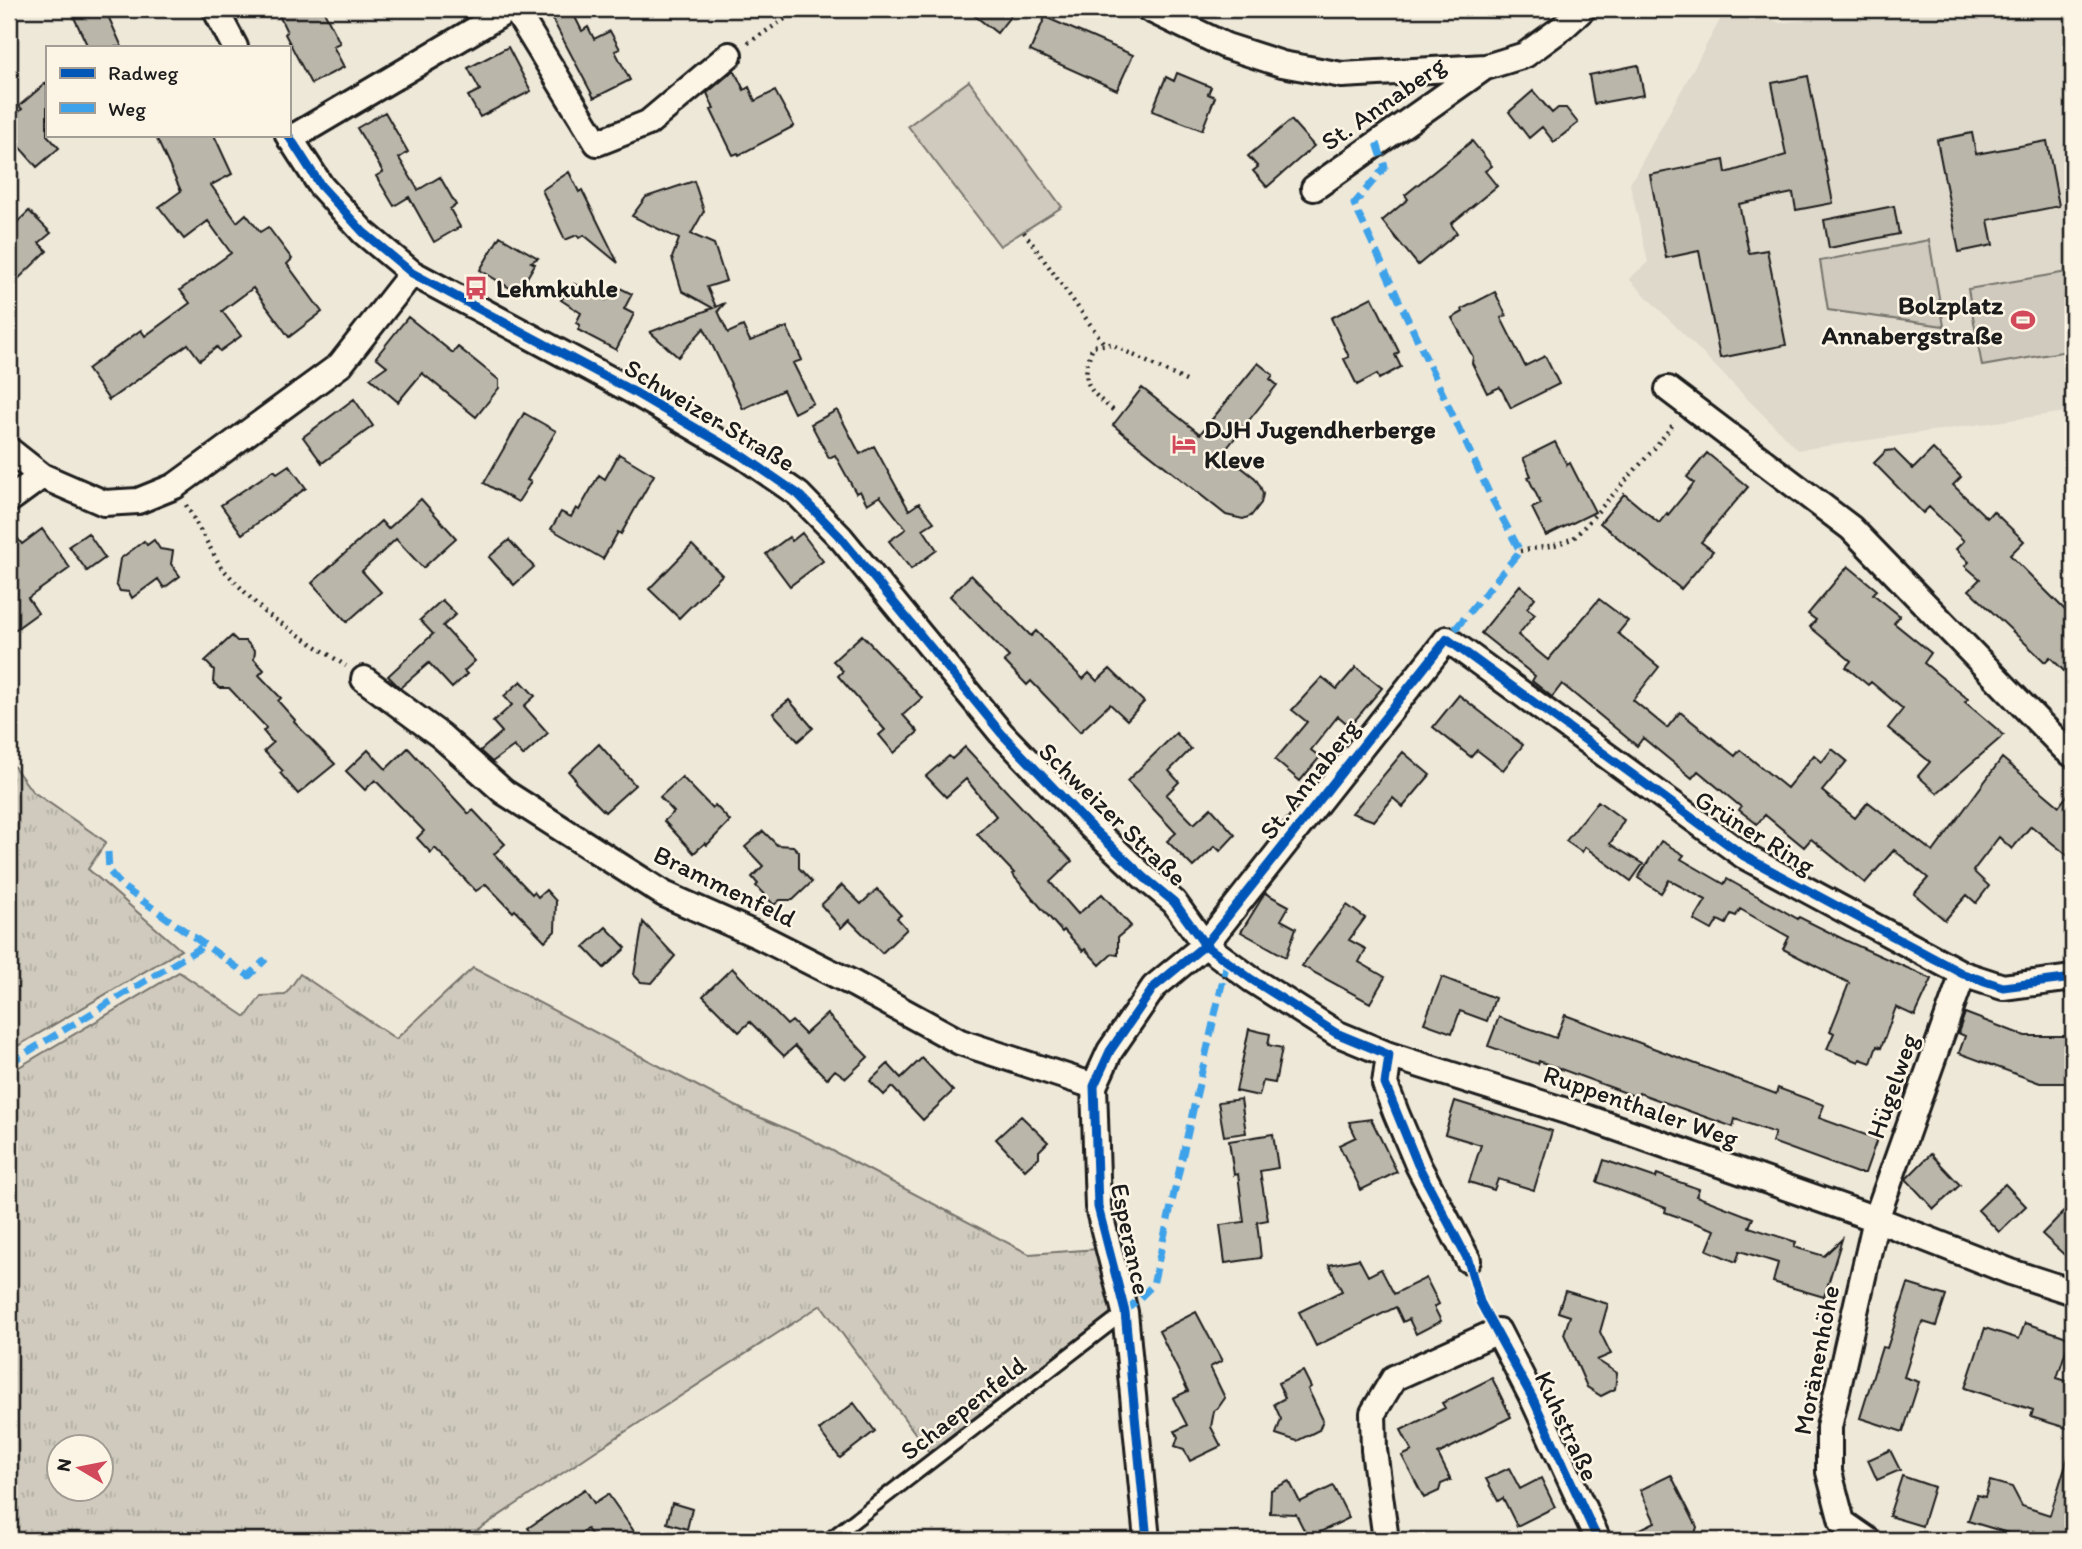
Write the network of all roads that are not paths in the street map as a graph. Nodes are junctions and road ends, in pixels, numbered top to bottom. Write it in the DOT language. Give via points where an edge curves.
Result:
graph roads {
  1 [pos="215,9"];
  2 [pos="510,9"];
  3 [pos="515,9"];
  4 [pos="1149,9"];
  5 [pos="1583,9"];
  6 [pos="234,46"];
  7 [pos="729,55"];
  8 [pos="1486,67"];
  9 [pos="289,137"];
  10 [pos="1314,188"];
  11 [pos="412,273"];
  12 [pos="1668,389"];
  13 [pos="9,450"];
  14 [pos="42,476"];
  15 [pos="9,500"];
  16 [pos="1447,639"];
  17 [pos="364,679"];
  18 [pos="2073,755"];
  19 [pos="1205,946"];
  20 [pos="1963,974"];
  21 [pos="2073,978"];
  22 [pos="1389,1055"];
  23 [pos="1094,1086"];
  24 [pos="1876,1219"];
  25 [pos="1468,1260"];
  26 [pos="2073,1292"];
  27 [pos="1125,1312"];
  28 [pos="829,1540"];
  29 [pos="1147,1540"];
  30 [pos="1386,1540"];
  31 [pos="1598,1540"];
  32 [pos="1868,1540"];
  1 -- 6 [label="street"];
  2 -- 9 [label="street"];
  3 -- 7 [label="street" via="597,143 648,122"];
  4 -- 8 [label="street" via="1226,46 1282,64 1342,75"];
  5 -- 8 [label="street" via="1525,55"];
  8 -- 10 [label="street, St. Annaberg"];
  9 -- 11 [label="street, Schweizer Straße" via="321,186 363,232"];
  11 -- 14 [label="street" via="340,365 175,486 138,501 104,503"];
  11 -- 19 [label="street, Schweizer Straße" via="634,392 798,494 841,538 1001,733 1099,834 1174,902"];
  12 -- 18 [label="street" via="1851,528"];
  13 -- 14 [label="street"];
  14 -- 15 [label="street"];
  16 -- 19 [label="street, St. Annaberg"];
  16 -- 20 [label="street, Grüner Ring" via="1744,856"];
  17 -- 23 [label="street, Brammenfeld" via="441,736 504,792 664,894 807,960 960,1042"];
  19 -- 22 [label="street, Ruppenthaler Weg" via="1336,1033"];
  19 -- 23 [label="street, Esperance" via="1154,987 1110,1051"];
  20 -- 21 [label="street, Grüner Ring" via="2003,987"];
  20 -- 24 [label="street, Hügelweg"];
  22 -- 24 [label="street, Ruppenthaler Weg" via="1588,1118"];
  22 -- 25 [label="street" via="1385,1084 1392,1103 1418,1165"];
  23 -- 27 [label="street, Esperance" via="1098,1207"];
  24 -- 26 [label="street, Ruppenthaler Weg"];
  24 -- 32 [label="street, Moränenhöhe" via="1829,1427 1829,1472 1842,1522"];
  27 -- 28 [label="lane, Schaepenfeld"];
  27 -- 29 [label="street, Esperance"];
  30 -- 31 [label="street, Kuhstraße" via="1373,1413 1394,1378 1498,1331"];
}
